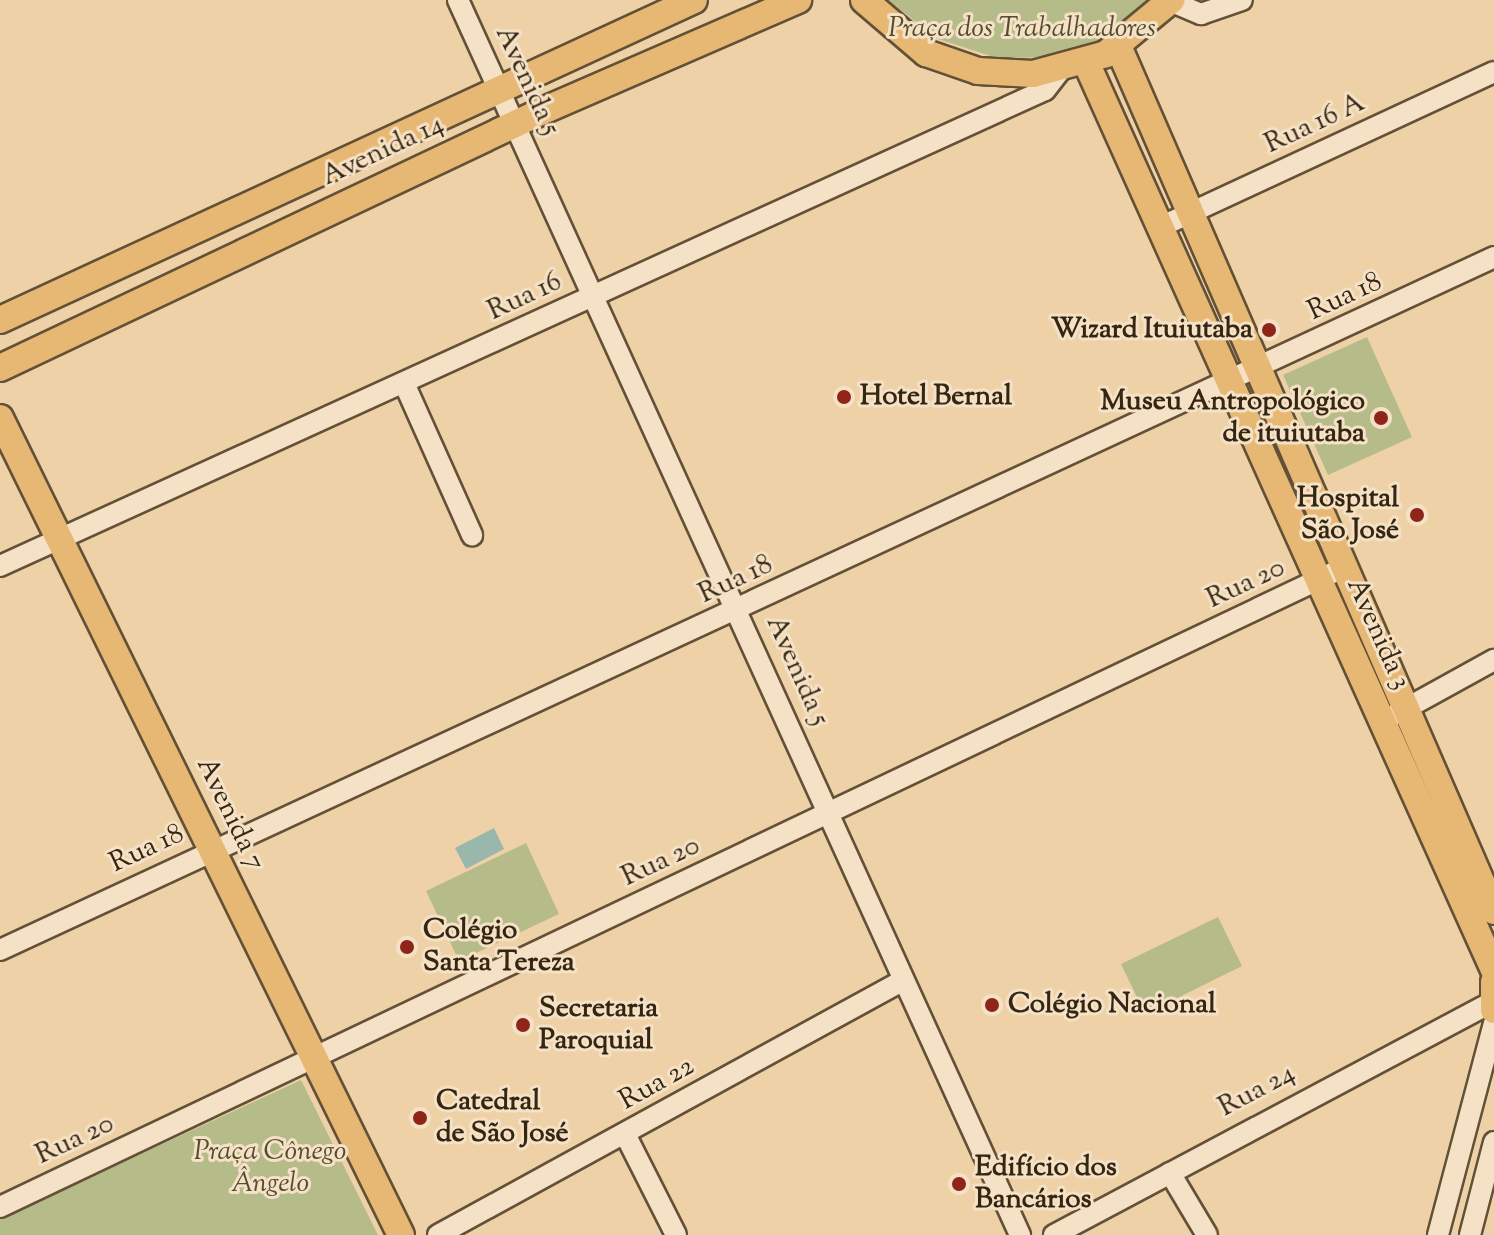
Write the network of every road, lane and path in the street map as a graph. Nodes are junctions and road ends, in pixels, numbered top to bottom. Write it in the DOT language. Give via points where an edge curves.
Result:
graph roads {
  1 [pos="458,0"];
  2 [pos="694,0"];
  3 [pos="798,0"];
  4 [pos="864,0"];
  5 [pos="1242,0"];
  6 [pos="1171,1"];
  7 [pos="1118,46"];
  8 [pos="1074,65"];
  9 [pos="1494,72"];
  10 [pos="500,88"];
  11 [pos="516,124"];
  12 [pos="253,204"];
  13 [pos="1191,213"];
  14 [pos="219,217"];
  15 [pos="1160,227"];
  16 [pos="269,239"];
  17 [pos="232,257"];
  18 [pos="1494,257"];
  19 [pos="598,295"];
  20 [pos="0,320"];
  21 [pos="6,359"];
  22 [pos="1259,369"];
  23 [pos="1230,382"];
  24 [pos="404,383"];
  25 [pos="1,416"];
  26 [pos="472,535"];
  27 [pos="60,538"];
  28 [pos="0,566"];
  29 [pos="1345,567"];
  30 [pos="1319,580"];
  31 [pos="739,609"];
  32 [pos="1494,660"];
  33 [pos="1407,709"];
  34 [pos="1382,722"];
  35 [pos="828,813"];
  36 [pos="211,850"];
  37 [pos="1494,911"];
  38 [pos="0,950"];
  39 [pos="1494,970"];
  40 [pos="902,981"];
  41 [pos="1493,1004"];
  42 [pos="314,1058"];
  43 [pos="625,1134"];
  44 [pos="1494,1142"];
  45 [pos="1170,1173"];
  46 [pos="0,1207"];
  47 [pos="401,1235"];
  48 [pos="438,1235"];
  49 [pos="676,1235"];
  50 [pos="1020,1235"];
  51 [pos="1054,1235"];
  52 [pos="1207,1235"];
  53 [pos="1438,1235"];
  54 [pos="1470,1235"];
  1 -- 10 [label="street, Avenida 5"];
  2 -- 10 [label="main road, Avenida 14"];
  3 -- 11 [label="main road, Avenida 14"];
  4 -- 8 [label="main road" via="926,53 978,71"];
  5 -- 6 [label="street" via="1201,14"];
  6 -- 7 [label="main road"];
  7 -- 8 [label="main road"];
  7 -- 13 [label="main road, Avenida 3"];
  8 -- 15 [label="main road, Avenida 3"];
  8 -- 19 [label="street, Rua 16" via="1045,90"];
  9 -- 13 [label="street, Rua 16 A"];
  10 -- 11 [label="street, Avenida 5"];
  10 -- 12 [label="main road, Avenida 14"];
  11 -- 16 [label="main road, Avenida 14"];
  11 -- 19 [label="street, Avenida 5"];
  12 -- 14 [label="main road, Avenida 14"];
  12 -- 16 [label="main road" via="251,227"];
  13 -- 15 [label="street, Rua 16 A"];
  13 -- 22 [label="main road, Avenida 3"];
  14 -- 17 [label="main road" via="235,233"];
  14 -- 20 [label="main road, Avenida 14"];
  15 -- 23 [label="main road, Avenida 3"];
  16 -- 17 [label="main road, Avenida 14"];
  17 -- 21 [label="main road, Avenida 14"];
  18 -- 22 [label="street, Rua 18"];
  19 -- 24 [label="street, Rua 16"];
  19 -- 31 [label="street, Avenida 5"];
  22 -- 23 [label="street, Rua 18"];
  22 -- 29 [label="main road, Avenida 3"];
  23 -- 30 [label="main road, Avenida 3"];
  23 -- 31 [label="street, Rua 18"];
  24 -- 26 [label="street"];
  24 -- 27 [label="street, Rua 16"];
  25 -- 27 [label="main road, Avenida 7"];
  27 -- 28 [label="street, Rua 16"];
  27 -- 36 [label="main road, Avenida 7"];
  29 -- 30 [label="street, Rua 20"];
  29 -- 33 [label="main road, Avenida 3"];
  30 -- 34 [label="main road, Avenida 3"];
  30 -- 35 [label="street, Rua 20"];
  31 -- 35 [label="street, Avenida 5"];
  31 -- 36 [label="street, Rua 18"];
  32 -- 33 [label="street"];
  33 -- 34 [label="street"];
  33 -- 37 [label="main road, Avenida 3"];
  34 -- 39 [label="main road, Avenida 3"];
  35 -- 40 [label="street, Avenida 5"];
  35 -- 42 [label="street, Rua 20"];
  36 -- 38 [label="street, Rua 18"];
  36 -- 42 [label="main road, Avenida 7"];
  40 -- 43 [label="street, Rua 22"];
  40 -- 50 [label="street, Avenida 5"];
  41 -- 45 [label="street, Rua 24"];
  41 -- 53 [label="street"];
  42 -- 46 [label="street, Rua 20"];
  42 -- 47 [label="main road, Avenida 7"];
  43 -- 48 [label="street, Rua 22"];
  43 -- 49 [label="street"];
  44 -- 54 [label="street"];
  45 -- 51 [label="street, Rua 24"];
  45 -- 52 [label="street"];
}
